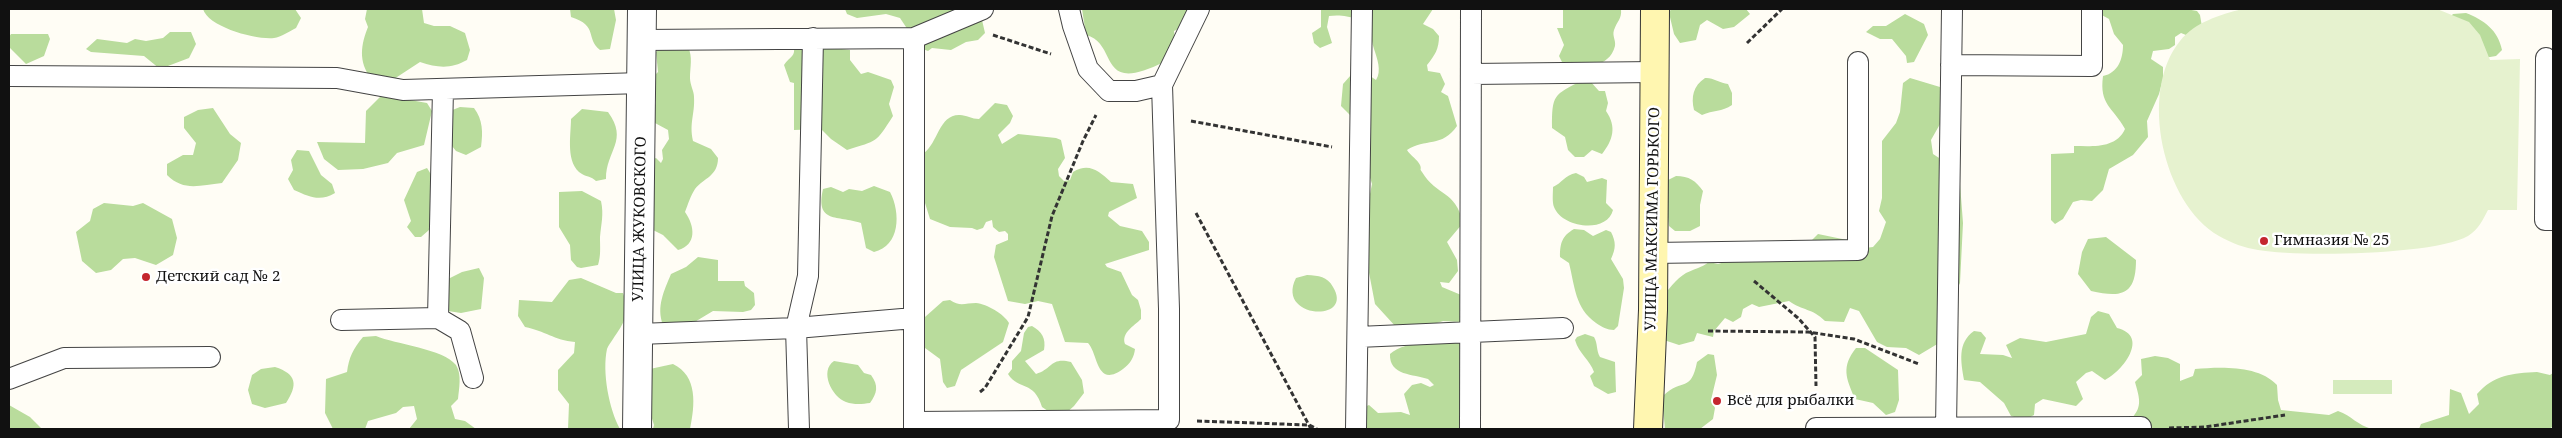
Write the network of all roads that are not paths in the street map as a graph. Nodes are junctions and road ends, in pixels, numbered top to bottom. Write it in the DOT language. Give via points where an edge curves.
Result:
graph roads {
  1 [pos="642,9"];
  2 [pos="983,9"];
  3 [pos="1070,9"];
  4 [pos="1199,9"];
  5 [pos="1362,9"];
  6 [pos="1471,9"];
  7 [pos="1655,9"];
  8 [pos="1952,9"];
  9 [pos="2092,9"];
  10 [pos="813,38"];
  11 [pos="914,38"];
  12 [pos="642,40"];
  13 [pos="2546,58"];
  14 [pos="1858,62"];
  15 [pos="1952,65"];
  16 [pos="1655,72"];
  17 [pos="1471,74"];
  18 [pos="9,76"];
  19 [pos="642,83"];
  20 [pos="1162,85"];
  21 [pos="443,89"];
  22 [pos="2553,220"];
  23 [pos="1653,253"];
  24 [pos="438,318"];
  25 [pos="914,318"];
  26 [pos="341,320"];
  27 [pos="796,328"];
  28 [pos="1563,328"];
  29 [pos="1470,331"];
  30 [pos="638,334"];
  31 [pos="1358,337"];
  32 [pos="210,357"];
  33 [pos="474,378"];
  34 [pos="9,379"];
  35 [pos="914,426"];
  36 [pos="2141,427"];
  37 [pos="1816,428"];
  38 [pos="1946,428"];
  39 [pos="637,429"];
  40 [pos="799,429"];
  41 [pos="1356,429"];
  42 [pos="1470,429"];
  43 [pos="1648,429"];
  1 -- 12 [label="street, УЛИЦА ЖУКОВСКОГО"];
  2 -- 11 [label="lane"];
  3 -- 20 [label="lane" via="1072,26 1088,69 1109,91 1136,91"];
  4 -- 20 [label="lane"];
  5 -- 31 [label="lane"];
  6 -- 17 [label="lane"];
  7 -- 16 [label="main road, УЛИЦА МАКСИМА ГОРЬКОГО"];
  8 -- 15 [label="lane"];
  9 -- 15 [label="lane" via="2092,66"];
  10 -- 11 [label="lane"];
  10 -- 12 [label="lane"];
  10 -- 27 [label="lane" via="808,276"];
  11 -- 25 [label="lane"];
  12 -- 19 [label="street, УЛИЦА ЖУКОВСКОГО"];
  13 -- 22 [label="lane" via="2545,220"];
  14 -- 23 [label="lane" via="1858,250"];
  15 -- 38 [label="lane"];
  16 -- 17 [label="lane"];
  16 -- 23 [label="main road, УЛИЦА МАКСИМА ГОРЬКОГО"];
  17 -- 29 [label="lane"];
  18 -- 21 [label="lane" via="337,78 403,90"];
  19 -- 21 [label="lane"];
  19 -- 30 [label="street, УЛИЦА ЖУКОВСКОГО"];
  20 -- 35 [label="lane" via="1169,420 945,422"];
  21 -- 24 [label="lane"];
  23 -- 43 [label="main road, УЛИЦА МАКСИМА ГОРЬКОГО"];
  24 -- 26 [label="lane"];
  24 -- 33 [label="lane" via="460,331"];
  25 -- 27 [label="lane"];
  25 -- 35 [label="lane"];
  27 -- 30 [label="lane"];
  27 -- 40 [label="lane"];
  28 -- 29 [label="lane"];
  29 -- 31 [label="lane"];
  29 -- 42 [label="lane"];
  30 -- 39 [label="street, УЛИЦА ЖУКОВСКОГО"];
  31 -- 41 [label="lane"];
  32 -- 34 [label="lane" via="64,358"];
  36 -- 38 [label="lane"];
  37 -- 38 [label="lane"];
}
